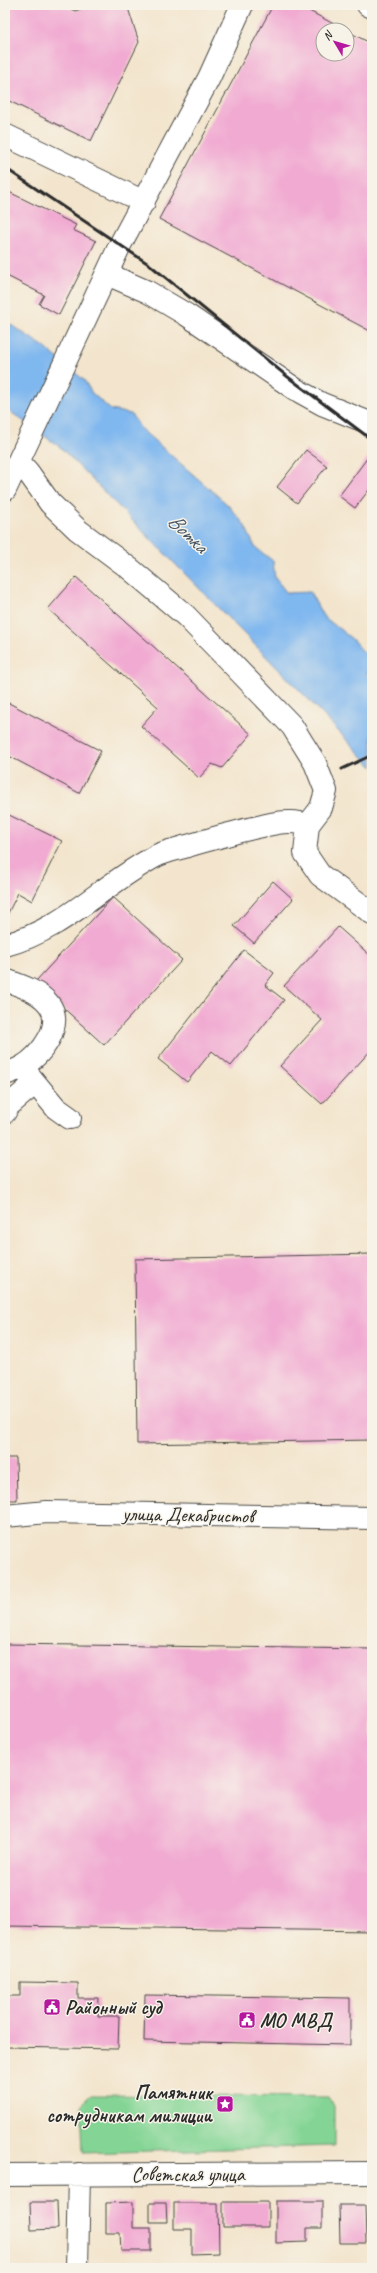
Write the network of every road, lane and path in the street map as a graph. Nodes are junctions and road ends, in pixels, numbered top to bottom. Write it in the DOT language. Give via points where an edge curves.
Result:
graph roads {
  1 [pos="242,5"];
  2 [pos="368,5"];
  3 [pos="372,7"];
  4 [pos="5,135"];
  5 [pos="144,202"];
  6 [pos="107,274"];
  7 [pos="372,424"];
  8 [pos="23,453"];
  9 [pos="5,490"];
  10 [pos="308,825"];
  11 [pos="372,913"];
  12 [pos="5,945"];
  13 [pos="5,980"];
  14 [pos="20,1075"];
  15 [pos="5,1112"];
  16 [pos="70,1118"];
  17 [pos="5,1516"];
  18 [pos="372,1518"];
  19 [pos="372,2172"];
  20 [pos="78,2174"];
  21 [pos="5,2175"];
  22 [pos="77,2268"];
  1 -- 5 [label="street" via="209,78"];
  2 -- 3 [label="street"];
  4 -- 5 [label="street"];
  5 -- 6 [label="street"];
  6 -- 7 [label="street" via="148,292 188,315 302,393"];
  6 -- 8 [label="street"];
  8 -- 9 [label="street"];
  8 -- 10 [label="street" via="28,472 50,503 78,530 129,568 186,616 292,726 315,763 326,791 321,808"];
  10 -- 11 [label="street" via="305,853 320,875"];
  10 -- 12 [label="street" via="297,821 278,823 160,854 52,926"];
  13 -- 14 [label="street" via="28,988 49,1003 55,1017 52,1034 42,1051"];
  14 -- 15 [label="street"];
  14 -- 16 [label="street"];
  17 -- 18 [label="street, улица Декабристов" via="47,1512"];
  19 -- 20 [label="street, Советская улица"];
  20 -- 21 [label="street, Советская улица"];
  20 -- 22 [label="street"];
}
